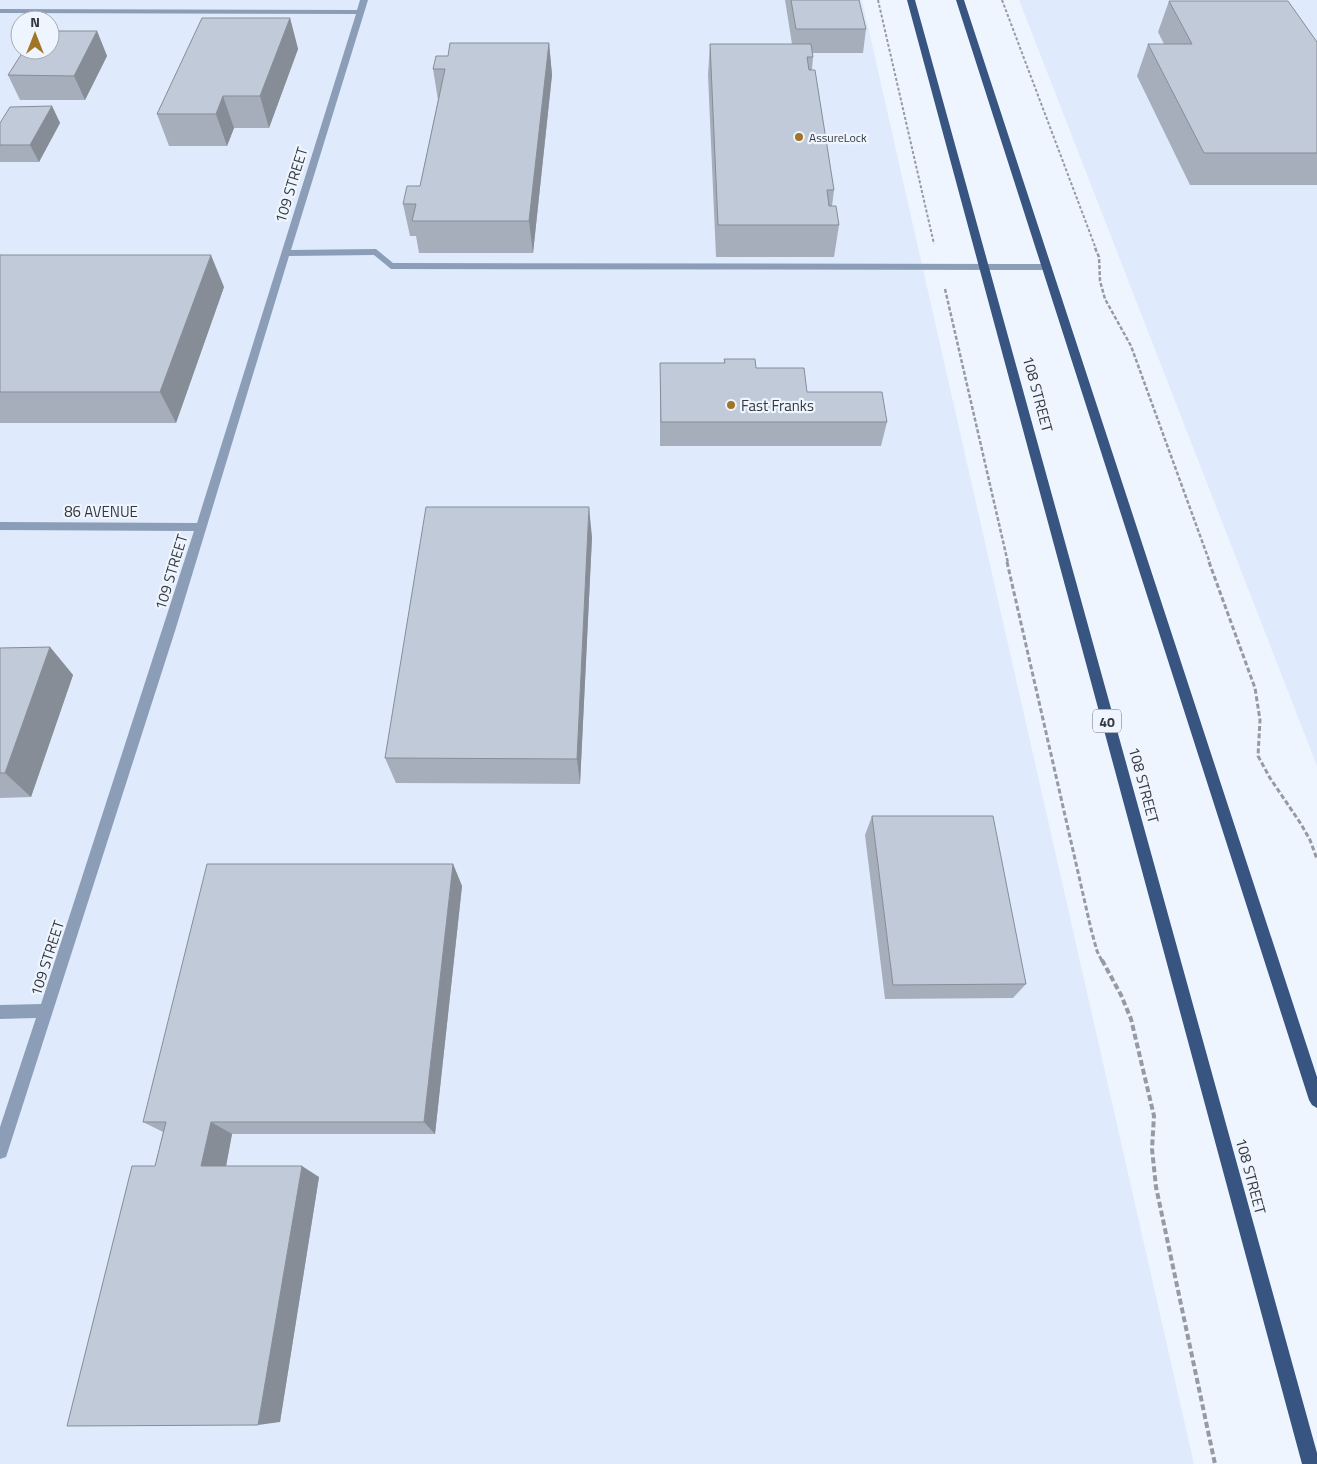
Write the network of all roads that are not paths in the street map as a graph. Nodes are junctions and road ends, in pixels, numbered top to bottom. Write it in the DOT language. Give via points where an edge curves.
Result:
graph roads {
  1 [pos="364,0"];
  2 [pos="912,0"];
  3 [pos="960,0"];
  4 [pos="0,11"];
  5 [pos="360,12"];
  6 [pos="286,253"];
  7 [pos="984,267"];
  8 [pos="1047,267"];
  9 [pos="0,526"];
  10 [pos="201,527"];
  11 [pos="46,1011"];
  12 [pos="0,1012"];
  13 [pos="1317,1100"];
  14 [pos="0,1151"];
  15 [pos="1304,1442"];
  16 [pos="1306,1464"];
  17 [pos="1311,1464"];
  1 -- 5 [label="street, 109 STREET"];
  2 -- 7 [label="main road, 108 STREET / 40"];
  3 -- 8 [label="main road"];
  4 -- 5 [label="street"];
  5 -- 6 [label="street, 109 STREET"];
  6 -- 7 [label="street" via="376,252 391,266"];
  6 -- 10 [label="street, 109 STREET"];
  7 -- 8 [label="street"];
  7 -- 15 [label="main road, 108 STREET / 40"];
  8 -- 13 [label="main road"];
  9 -- 10 [label="street, 86 AVENUE"];
  10 -- 11 [label="street, 109 STREET"];
  11 -- 12 [label="street"];
  11 -- 14 [label="street, 109 STREET"];
  15 -- 16 [label="main road"];
  15 -- 17 [label="main road, 108 STREET / 40"];
}
